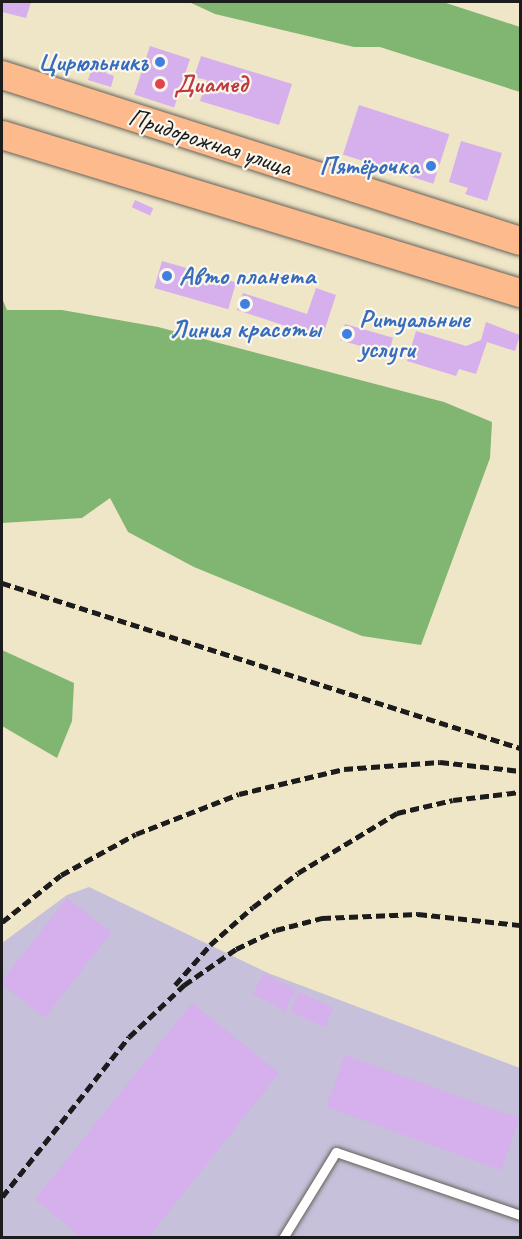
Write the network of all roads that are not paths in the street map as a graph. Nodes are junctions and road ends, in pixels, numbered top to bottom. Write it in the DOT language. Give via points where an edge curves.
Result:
graph roads {
  1 [pos="2,75"];
  2 [pos="2,135"];
  3 [pos="520,242"];
  4 [pos="520,293"];
  5 [pos="520,1215"];
  6 [pos="283,1238"];
  1 -- 3 [label="main road, Придорожная улица"];
  2 -- 4 [label="main road"];
  5 -- 6 [label="lane" via="336,1152"];
}
